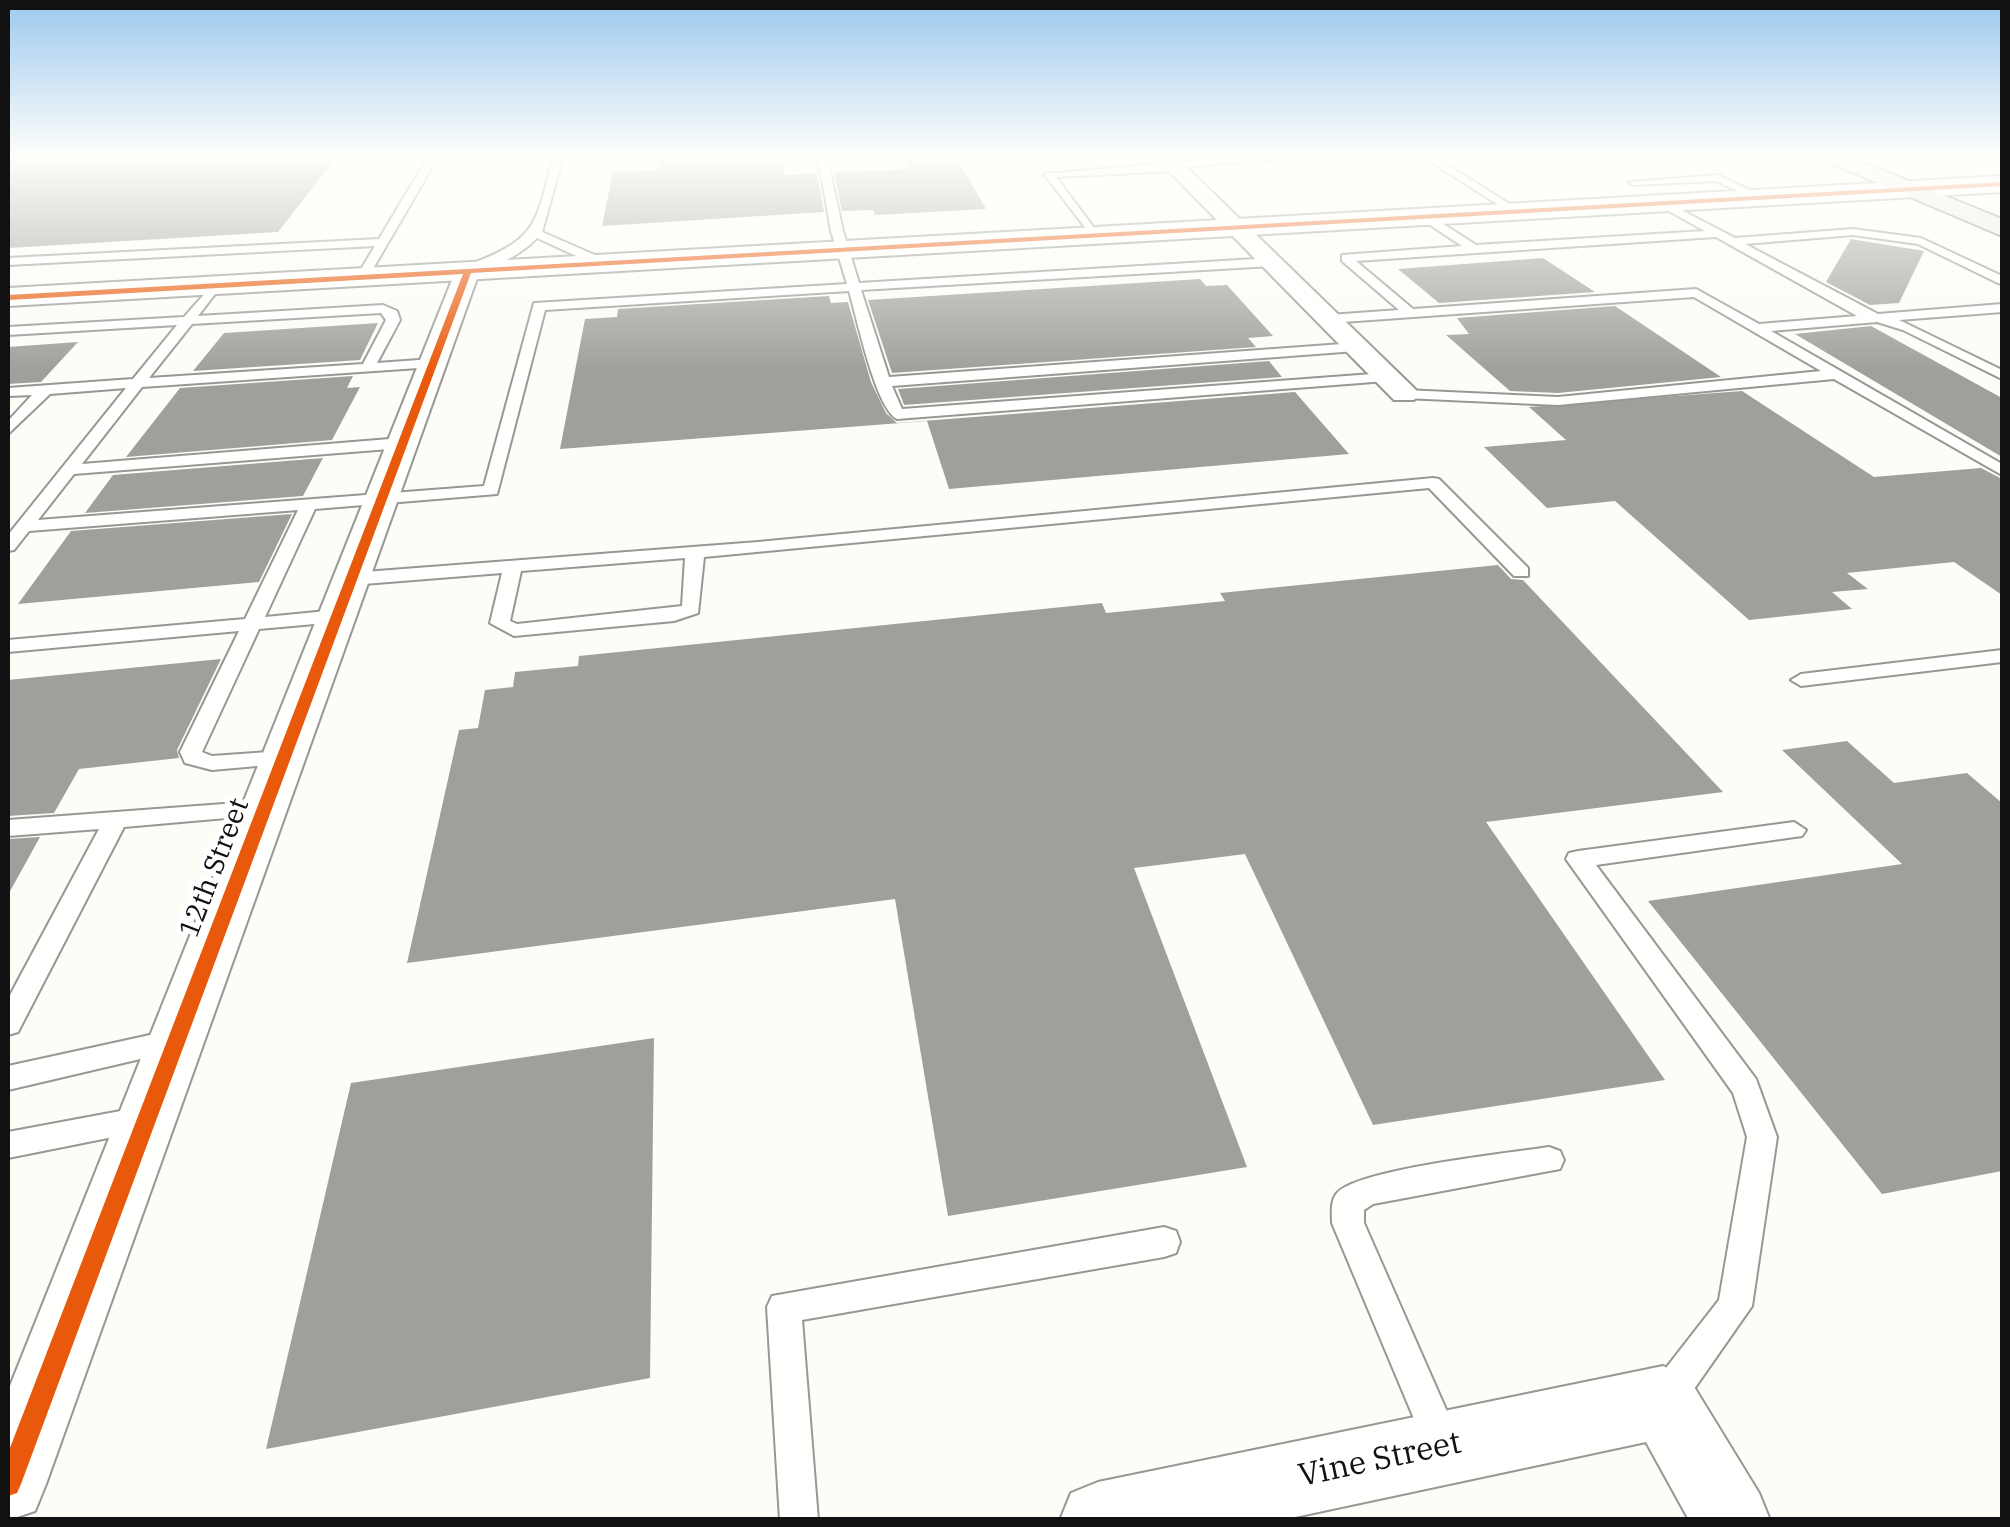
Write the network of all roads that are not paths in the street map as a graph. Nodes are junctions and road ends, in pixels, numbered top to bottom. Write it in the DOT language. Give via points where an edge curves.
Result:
graph roads {
  1 [pos="391,228"];
  2 [pos="539,228"];
  3 [pos="838,228"];
  4 [pos="1088,228"];
  5 [pos="1233,228"];
  6 [pos="1238,228"];
  7 [pos="1442,228"];
  8 [pos="1710,228"];
  9 [pos="538,234"];
  10 [pos="1718,234"];
  11 [pos="1094,236"];
  12 [pos="383,242"];
  13 [pos="1732,242"];
  14 [pos="843,249"];
  15 [pos="1474,249"];
  16 [pos="8,262"];
  17 [pos="600,262"];
  18 [pos="1272,262"];
  19 [pos="468,270"];
  20 [pos="363,276"];
  21 [pos="2002,280"];
  22 [pos="216,285"];
  23 [pos="853,286"];
  24 [pos="8,297"];
  25 [pos="2002,308"];
  26 [pos="1410,313"];
  27 [pos="1874,318"];
  28 [pos="1329,319"];
  29 [pos="188,320"];
  30 [pos="1758,328"];
  31 [pos="8,331"];
  32 [pos="1356,347"];
  33 [pos="433,362"];
  34 [pos="368,367"];
  35 [pos="1838,374"];
  36 [pos="2002,376"];
  37 [pos="883,382"];
  38 [pos="137,384"];
  39 [pos="1395,386"];
  40 [pos="46,390"];
  41 [pos="8,392"];
  42 [pos="8,429"];
  43 [pos="402,444"];
  44 [pos="68,470"];
  45 [pos="2002,470"];
  46 [pos="383,496"];
  47 [pos="310,502"];
  48 [pos="24,526"];
  49 [pos="8,546"];
  50 [pos="696,552"];
  51 [pos="513,566"];
  52 [pos="1521,572"];
  53 [pos="344,597"];
  54 [pos="253,624"];
  55 [pos="8,646"];
  56 [pos="2002,656"];
  57 [pos="1801,680"];
  58 [pos="283,758"];
  59 [pos="264,809"];
  60 [pos="117,818"];
  61 [pos="8,828"];
  62 [pos="1794,830"];
  63 [pos="8,1024"];
  64 [pos="176,1040"];
  65 [pos="8,1078"];
  66 [pos="146,1120"];
  67 [pos="8,1146"];
  68 [pos="1548,1160"];
  69 [pos="1164,1242"];
  70 [pos="1663,1402"];
  71 [pos="1444,1447"];
  72 [pos="8,1484"];
  73 [pos="799,1520"];
  74 [pos="1098,1520"];
  75 [pos="1732,1520"];
  1 -- 12 [label="lane"];
  2 -- 9 [label="lane"];
  3 -- 14 [label="lane"];
  4 -- 11 [label="lane"];
  5 -- 11 [label="street"];
  6 -- 18 [label="street"];
  7 -- 15 [label="lane"];
  8 -- 10 [label="lane"];
  9 -- 17 [label="lane"];
  9 -- 19 [label="lane" via="515,252"];
  10 -- 13 [label="lane"];
  10 -- 15 [label="lane"];
  11 -- 14 [label="street"];
  12 -- 16 [label="lane"];
  12 -- 20 [label="lane"];
  13 -- 21 [label="lane" via="1853,232 1904,238"];
  13 -- 27 [label="lane"];
  14 -- 17 [label="street"];
  14 -- 23 [label="lane"];
  15 -- 26 [label="lane" via="1346,258"];
  17 -- 19 [label="street"];
  18 -- 23 [label="lane"];
  18 -- 28 [label="street"];
  19 -- 20 [label="street"];
  19 -- 33 [label="street, 12th Street"];
  20 -- 22 [label="street"];
  22 -- 24 [label="street"];
  22 -- 29 [label="lane"];
  23 -- 37 [label="lane"];
  23 -- 46 [label="lane" via="539,306 491,490"];
  25 -- 27 [label="lane"];
  26 -- 28 [label="lane"];
  26 -- 30 [label="lane" via="1696,293"];
  27 -- 30 [label="lane"];
  27 -- 36 [label="lane" via="1908,327"];
  28 -- 32 [label="street"];
  29 -- 31 [label="lane"];
  29 -- 34 [label="lane" via="383,309 392,320"];
  29 -- 38 [label="lane"];
  30 -- 35 [label="lane"];
  32 -- 37 [label="lane"];
  32 -- 39 [label="street"];
  33 -- 34 [label="lane"];
  33 -- 43 [label="street, 12th Street"];
  34 -- 38 [label="lane"];
  35 -- 39 [label="lane" via="1558,401"];
  35 -- 45 [label="lane"];
  37 -- 39 [label="lane" via="897,414"];
  38 -- 40 [label="lane"];
  38 -- 44 [label="lane"];
  40 -- 41 [label="lane"];
  40 -- 42 [label="lane"];
  43 -- 44 [label="lane"];
  43 -- 46 [label="street, 12th Street"];
  44 -- 48 [label="lane"];
  46 -- 47 [label="lane"];
  46 -- 53 [label="street, 12th Street"];
  47 -- 48 [label="lane"];
  47 -- 54 [label="lane"];
  48 -- 49 [label="lane"];
  50 -- 51 [label="lane"];
  50 -- 51 [label="lane" via="691,609 514,630 500,623"];
  50 -- 52 [label="lane" via="1433,483"];
  51 -- 53 [label="lane"];
  53 -- 54 [label="lane"];
  53 -- 58 [label="street, 12th Street"];
  54 -- 55 [label="lane"];
  54 -- 58 [label="lane" via="191,752 212,763"];
  56 -- 57 [label="lane"];
  58 -- 59 [label="street, 12th Street"];
  59 -- 60 [label="lane"];
  59 -- 64 [label="street, 12th Street"];
  60 -- 61 [label="lane"];
  60 -- 63 [label="lane"];
  62 -- 70 [label="lane" via="1578,858 1746,1088 1762,1137 1735,1306"];
  64 -- 65 [label="lane"];
  64 -- 66 [label="street, 12th Street"];
  66 -- 67 [label="lane"];
  66 -- 72 [label="street, 12th Street"];
  68 -- 71 [label="lane" via="1366,1191 1348,1204 1348,1224"];
  69 -- 73 [label="lane" via="784,1307"];
  70 -- 71 [label="street, Vine Street"];
  70 -- 75 [label="street"];
  71 -- 74 [label="street, Vine Street"];
}
